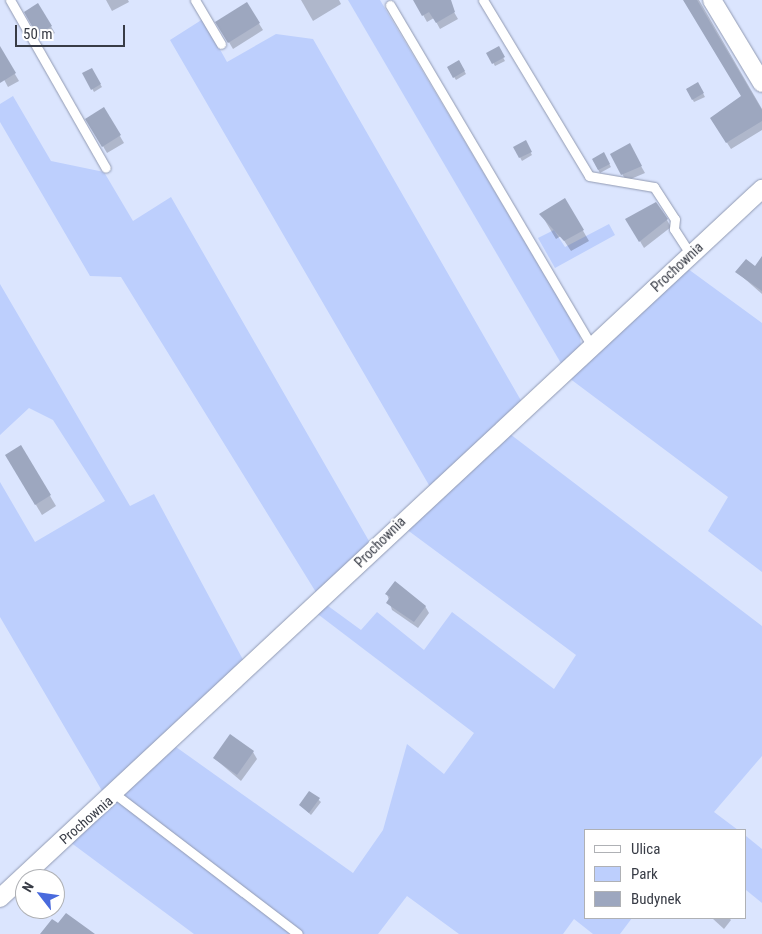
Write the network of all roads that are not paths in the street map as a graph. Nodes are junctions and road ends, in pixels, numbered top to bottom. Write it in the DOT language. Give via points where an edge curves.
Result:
graph roads {
  1 [pos="10,0"];
  2 [pos="195,0"];
  3 [pos="483,0"];
  4 [pos="712,0"];
  5 [pos="390,5"];
  6 [pos="221,44"];
  7 [pos="762,83"];
  8 [pos="106,168"];
  9 [pos="762,189"];
  10 [pos="690,254"];
  11 [pos="592,346"];
  12 [pos="115,794"];
  13 [pos="0,898"];
  14 [pos="298,934"];
  1 -- 8 [label="lane"];
  2 -- 6 [label="lane"];
  3 -- 10 [label="lane" via="589,176 654,187"];
  4 -- 7 [label="street"];
  5 -- 11 [label="lane"];
  9 -- 10 [label="street, Prochownia"];
  10 -- 11 [label="street, Prochownia"];
  11 -- 12 [label="street, Prochownia"];
  12 -- 13 [label="street, Prochownia"];
  12 -- 14 [label="lane"];
}
